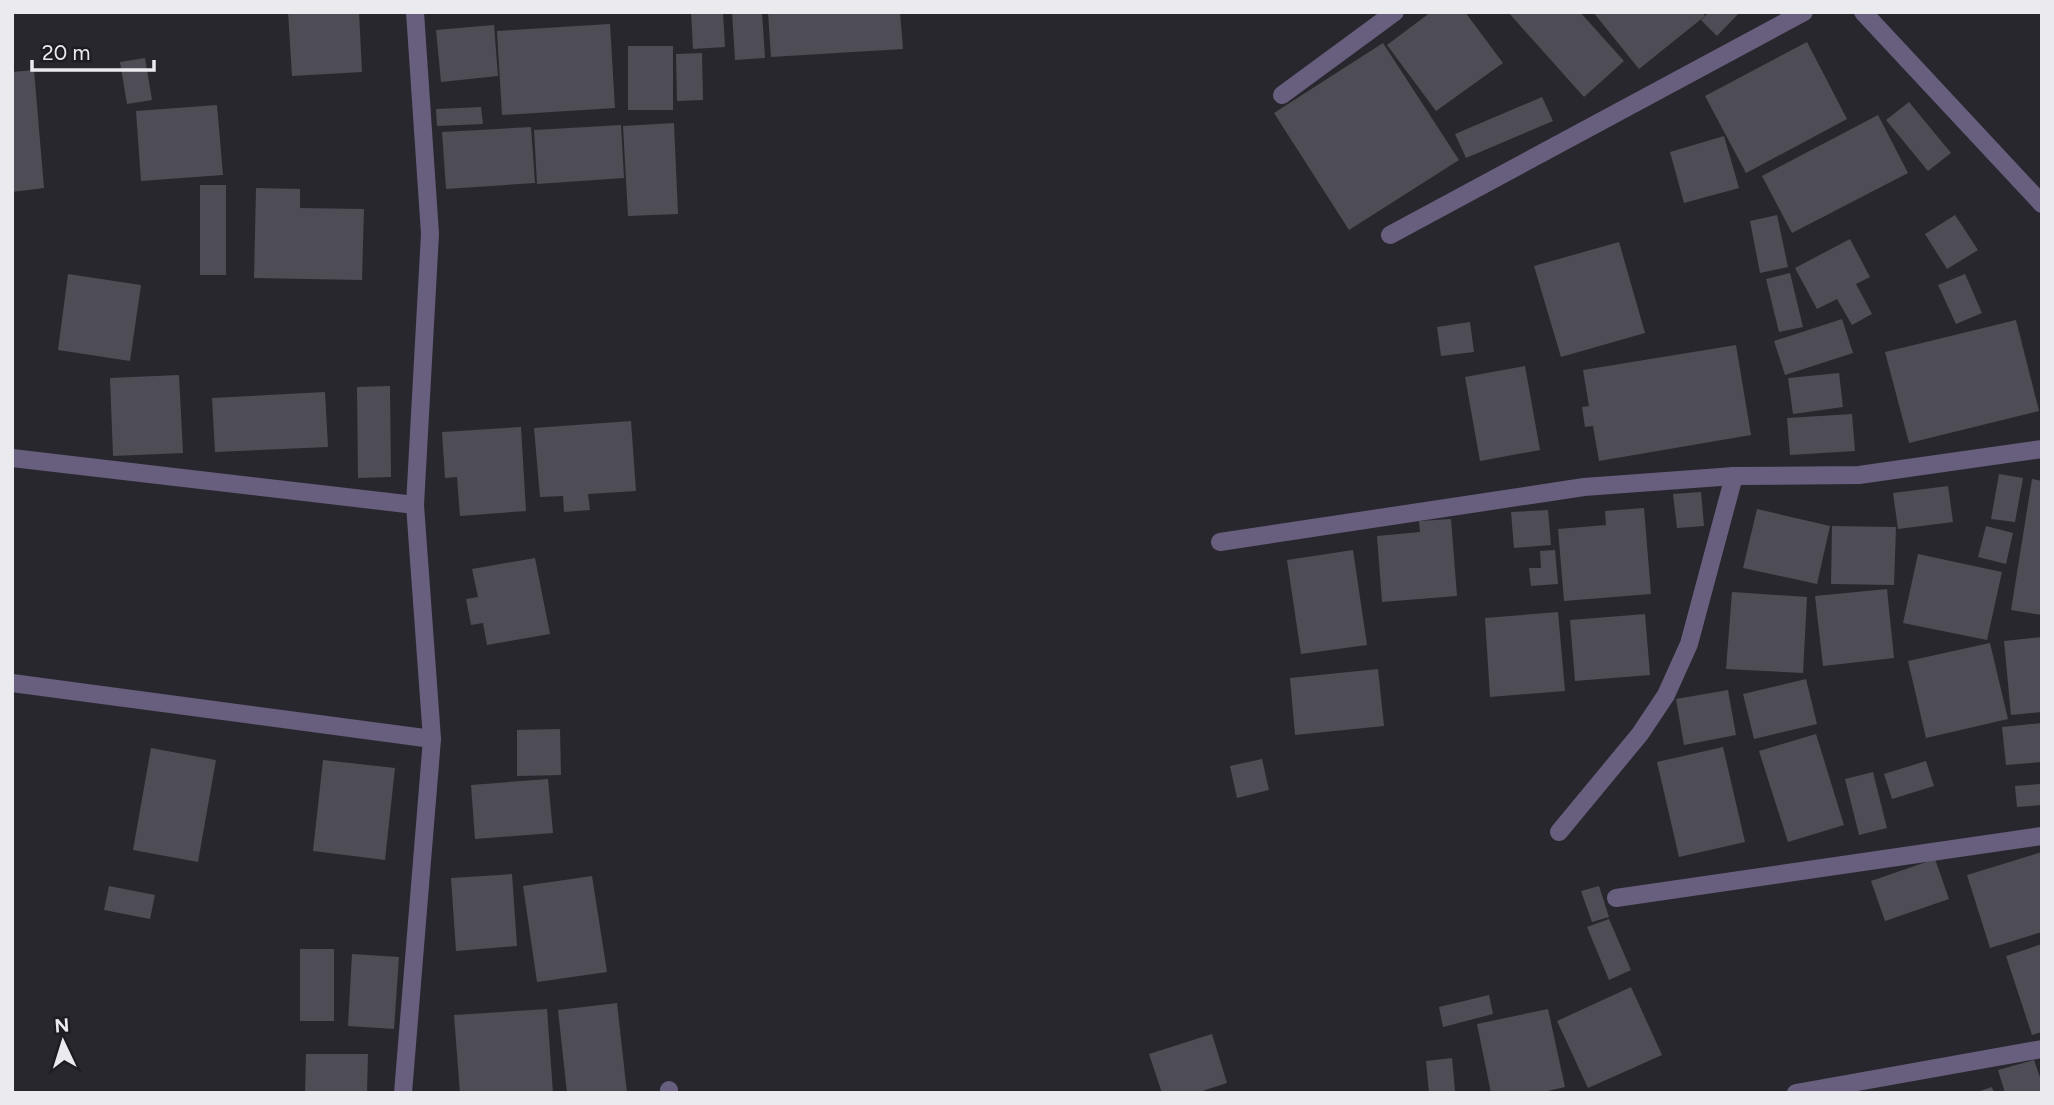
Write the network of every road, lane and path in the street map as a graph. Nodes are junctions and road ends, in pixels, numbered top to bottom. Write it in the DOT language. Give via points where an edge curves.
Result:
graph roads {
  1 [pos="415,12"];
  2 [pos="1395,12"];
  3 [pos="1804,12"];
  4 [pos="1863,12"];
  5 [pos="1282,95"];
  6 [pos="2042,204"];
  7 [pos="1390,235"];
  8 [pos="2042,449"];
  9 [pos="12,458"];
  10 [pos="1734,476"];
  11 [pos="415,505"];
  12 [pos="1220,541"];
  13 [pos="12,683"];
  14 [pos="432,739"];
  15 [pos="1559,832"];
  16 [pos="2042,836"];
  17 [pos="1616,898"];
  18 [pos="2042,1049"];
  19 [pos="403,1093"];
  20 [pos="1796,1093"];
  1 -- 11 [label="street" via="430,234"];
  2 -- 5 [label="street"];
  3 -- 7 [label="street"];
  4 -- 6 [label="street"];
  8 -- 10 [label="street" via="1859,474"];
  9 -- 11 [label="street"];
  10 -- 12 [label="street" via="1584,487"];
  10 -- 15 [label="street" via="1689,644 1665,695 1640,734"];
  11 -- 14 [label="street"];
  13 -- 14 [label="street"];
  14 -- 19 [label="street"];
  16 -- 17 [label="street"];
  18 -- 20 [label="street"];
}
